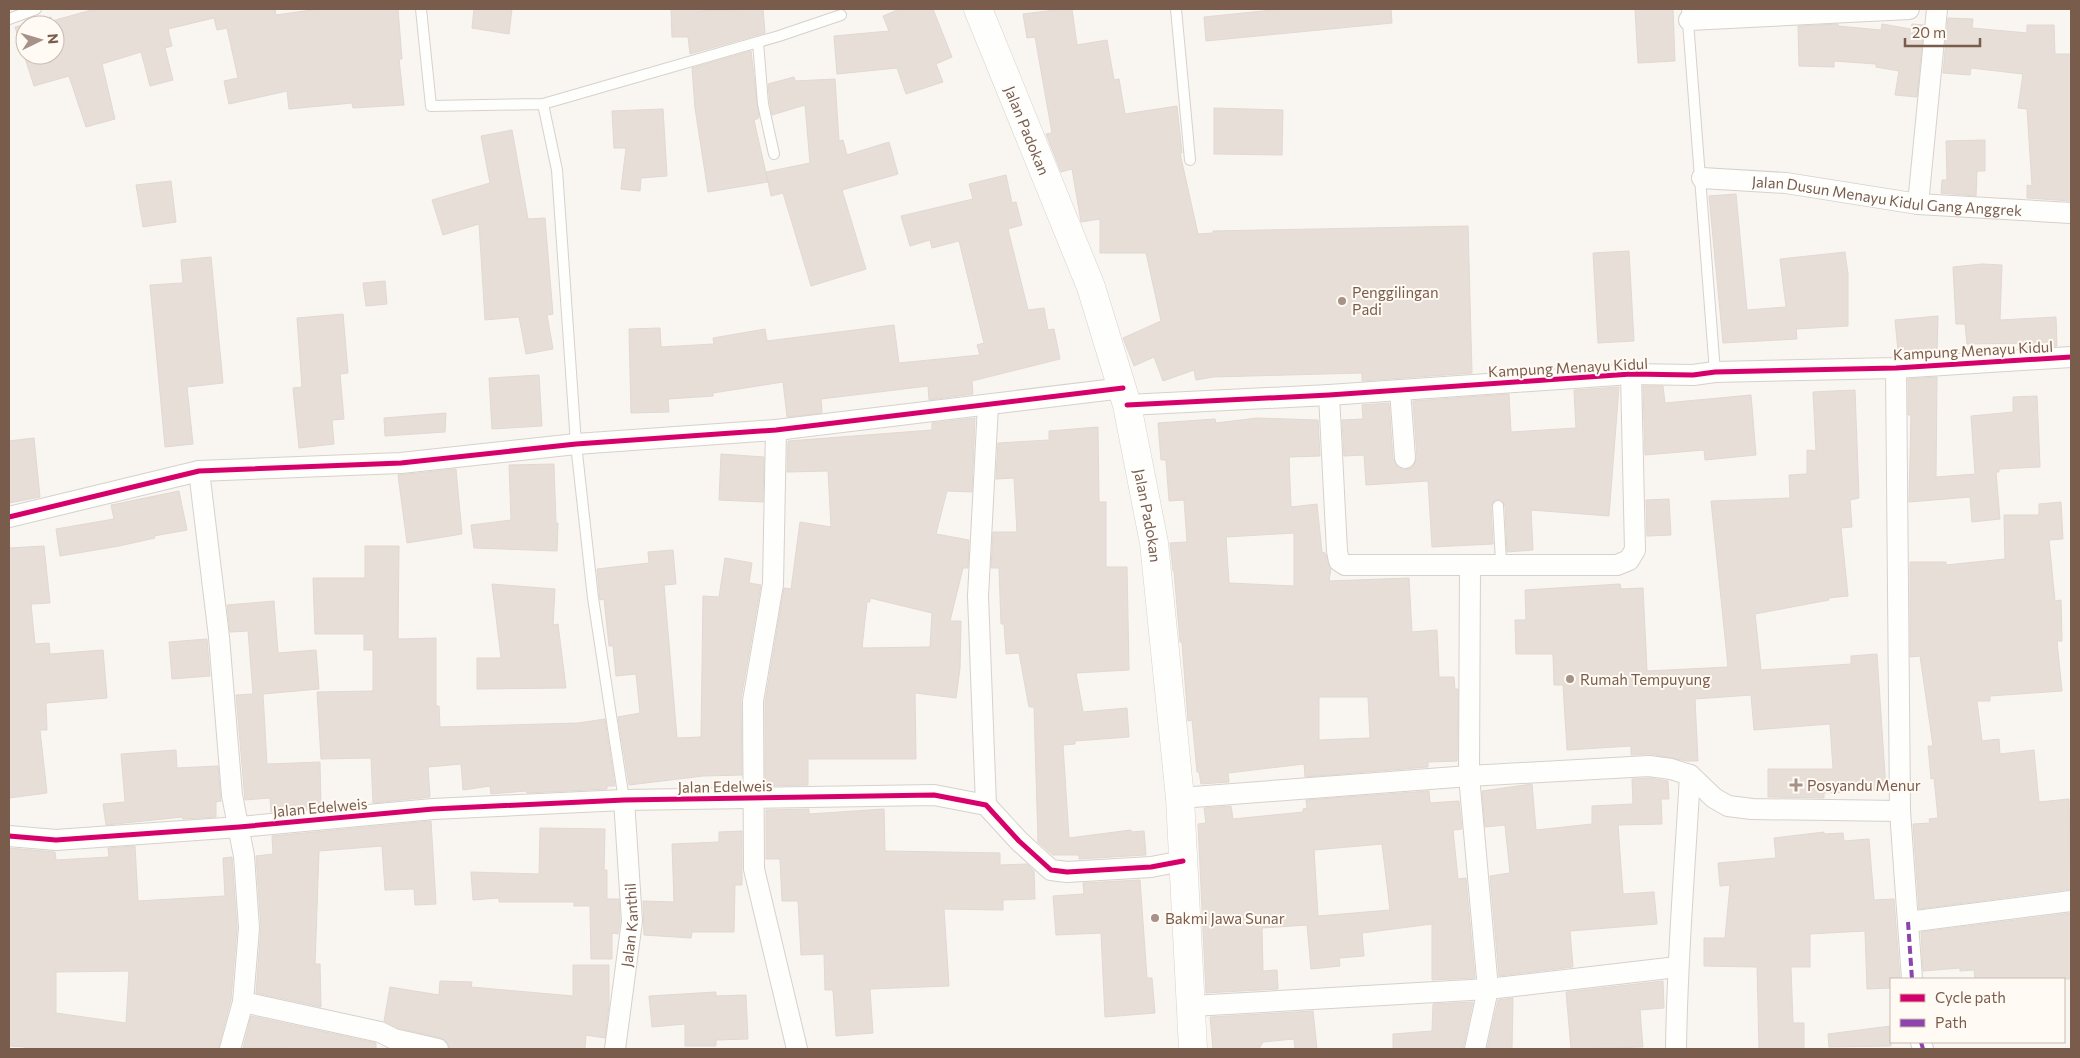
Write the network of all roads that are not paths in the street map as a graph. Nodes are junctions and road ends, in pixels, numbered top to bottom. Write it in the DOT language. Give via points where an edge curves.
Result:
graph roads {
  1 [pos="36,9"];
  2 [pos="421,9"];
  3 [pos="978,9"];
  4 [pos="1176,9"];
  5 [pos="1909,9"];
  6 [pos="1937,9"];
  7 [pos="840,15"];
  8 [pos="1688,15"];
  9 [pos="9,19"];
  10 [pos="758,42"];
  11 [pos="543,104"];
  12 [pos="774,154"];
  13 [pos="1190,160"];
  14 [pos="1702,178"];
  15 [pos="1918,204"];
  16 [pos="2071,213"];
  17 [pos="2071,357"];
  18 [pos="1896,368"];
  19 [pos="1715,372"];
  20 [pos="1631,374"];
  21 [pos="1400,390"];
  22 [pos="1329,395"];
  23 [pos="1125,396"];
  24 [pos="988,405"];
  25 [pos="776,430"];
  26 [pos="576,444"];
  27 [pos="1405,458"];
  28 [pos="199,471"];
  29 [pos="1498,506"];
  30 [pos="9,518"];
  31 [pos="1501,563"];
  32 [pos="1470,565"];
  33 [pos="1690,775"];
  34 [pos="1469,776"];
  35 [pos="753,798"];
  36 [pos="1180,798"];
  37 [pos="624,800"];
  38 [pos="986,805"];
  39 [pos="1900,812"];
  40 [pos="239,827"];
  41 [pos="9,836"];
  42 [pos="1183,860"];
  43 [pos="2071,901"];
  44 [pos="1908,922"];
  45 [pos="1677,967"];
  46 [pos="1912,978"];
  47 [pos="1488,989"];
  48 [pos="243,1002"];
  49 [pos="1192,1006"];
  50 [pos="230,1049"];
  51 [pos="438,1049"];
  52 [pos="615,1049"];
  53 [pos="797,1049"];
  54 [pos="1193,1049"];
  55 [pos="1475,1049"];
  56 [pos="1676,1049"];
  1 -- 9 [label="lane"];
  2 -- 11 [label="lane" via="431,106"];
  3 -- 23 [label="main road, Jalan Padokan" via="1091,287"];
  4 -- 13 [label="lane"];
  5 -- 8 [label="street"];
  6 -- 15 [label="street"];
  7 -- 10 [label="lane"];
  8 -- 14 [label="lane"];
  10 -- 11 [label="lane"];
  10 -- 12 [label="lane" via="763,104"];
  11 -- 26 [label="lane" via="557,170"];
  14 -- 15 [label="street, Jalan Dusun Menayu Kidul Gang Anggrek" via="1786,182"];
  14 -- 19 [label="lane"];
  15 -- 16 [label="street, Jalan Dusun Menayu Kidul Gang Anggrek"];
  17 -- 18 [label="street, Kampung Menayu Kidul"];
  18 -- 19 [label="street, Kampung Menayu Kidul"];
  18 -- 39 [label="street"];
  19 -- 20 [label="street, Kampung Menayu Kidul"];
  20 -- 21 [label="street, Kampung Menayu Kidul"];
  20 -- 31 [label="street" via="1635,550 1629,560 1617,565"];
  21 -- 22 [label="street, Kampung Menayu Kidul"];
  21 -- 27 [label="street"];
  22 -- 23 [label="street, Kampung Menayu Kidul"];
  22 -- 32 [label="street" via="1339,560 1345,565"];
  23 -- 24 [label="street, Kampung Menayu Kidul"];
  23 -- 36 [label="main road, Jalan Padokan" via="1154,543"];
  24 -- 25 [label="street, Kampung Menayu Kidul"];
  24 -- 38 [label="street" via="978,596"];
  25 -- 26 [label="street, Kampung Menayu Kidul"];
  25 -- 35 [label="street" via="773,584 753,701"];
  26 -- 28 [label="street, Kampung Menayu Kidul" via="401,463"];
  26 -- 37 [label="lane" via="593,598"];
  28 -- 30 [label="street, Kampung Menayu Kidul"];
  28 -- 40 [label="street" via="219,637 232,795"];
  29 -- 31 [label="lane"];
  31 -- 32 [label="street"];
  32 -- 34 [label="street"];
  33 -- 34 [label="street" via="1649,766"];
  33 -- 39 [label="street" via="1714,798 1728,806"];
  33 -- 45 [label="street"];
  34 -- 36 [label="street"];
  34 -- 47 [label="street"];
  35 -- 37 [label="street, Jalan Edelweis"];
  35 -- 38 [label="street, Jalan Edelweis" via="934,795"];
  35 -- 53 [label="street" via="754,869"];
  36 -- 42 [label="main road, Jalan Padokan"];
  37 -- 40 [label="street, Jalan Edelweis" via="433,809"];
  37 -- 52 [label="street, Jalan Kanthil" via="632,921"];
  38 -- 42 [label="street" via="1051,870 1151,868"];
  39 -- 44 [label="street"];
  40 -- 41 [label="street, Jalan Edelweis" via="56,840"];
  40 -- 48 [label="street" via="249,928"];
  42 -- 49 [label="main road, Jalan Padokan"];
  43 -- 44 [label="street"];
  44 -- 46 [label="street"];
  45 -- 47 [label="street"];
  45 -- 56 [label="street"];
  47 -- 49 [label="street"];
  47 -- 55 [label="street"];
  48 -- 50 [label="street"];
  48 -- 51 [label="street" via="380,1032 394,1039"];
  49 -- 54 [label="main road, Jalan Padokan"];
}
